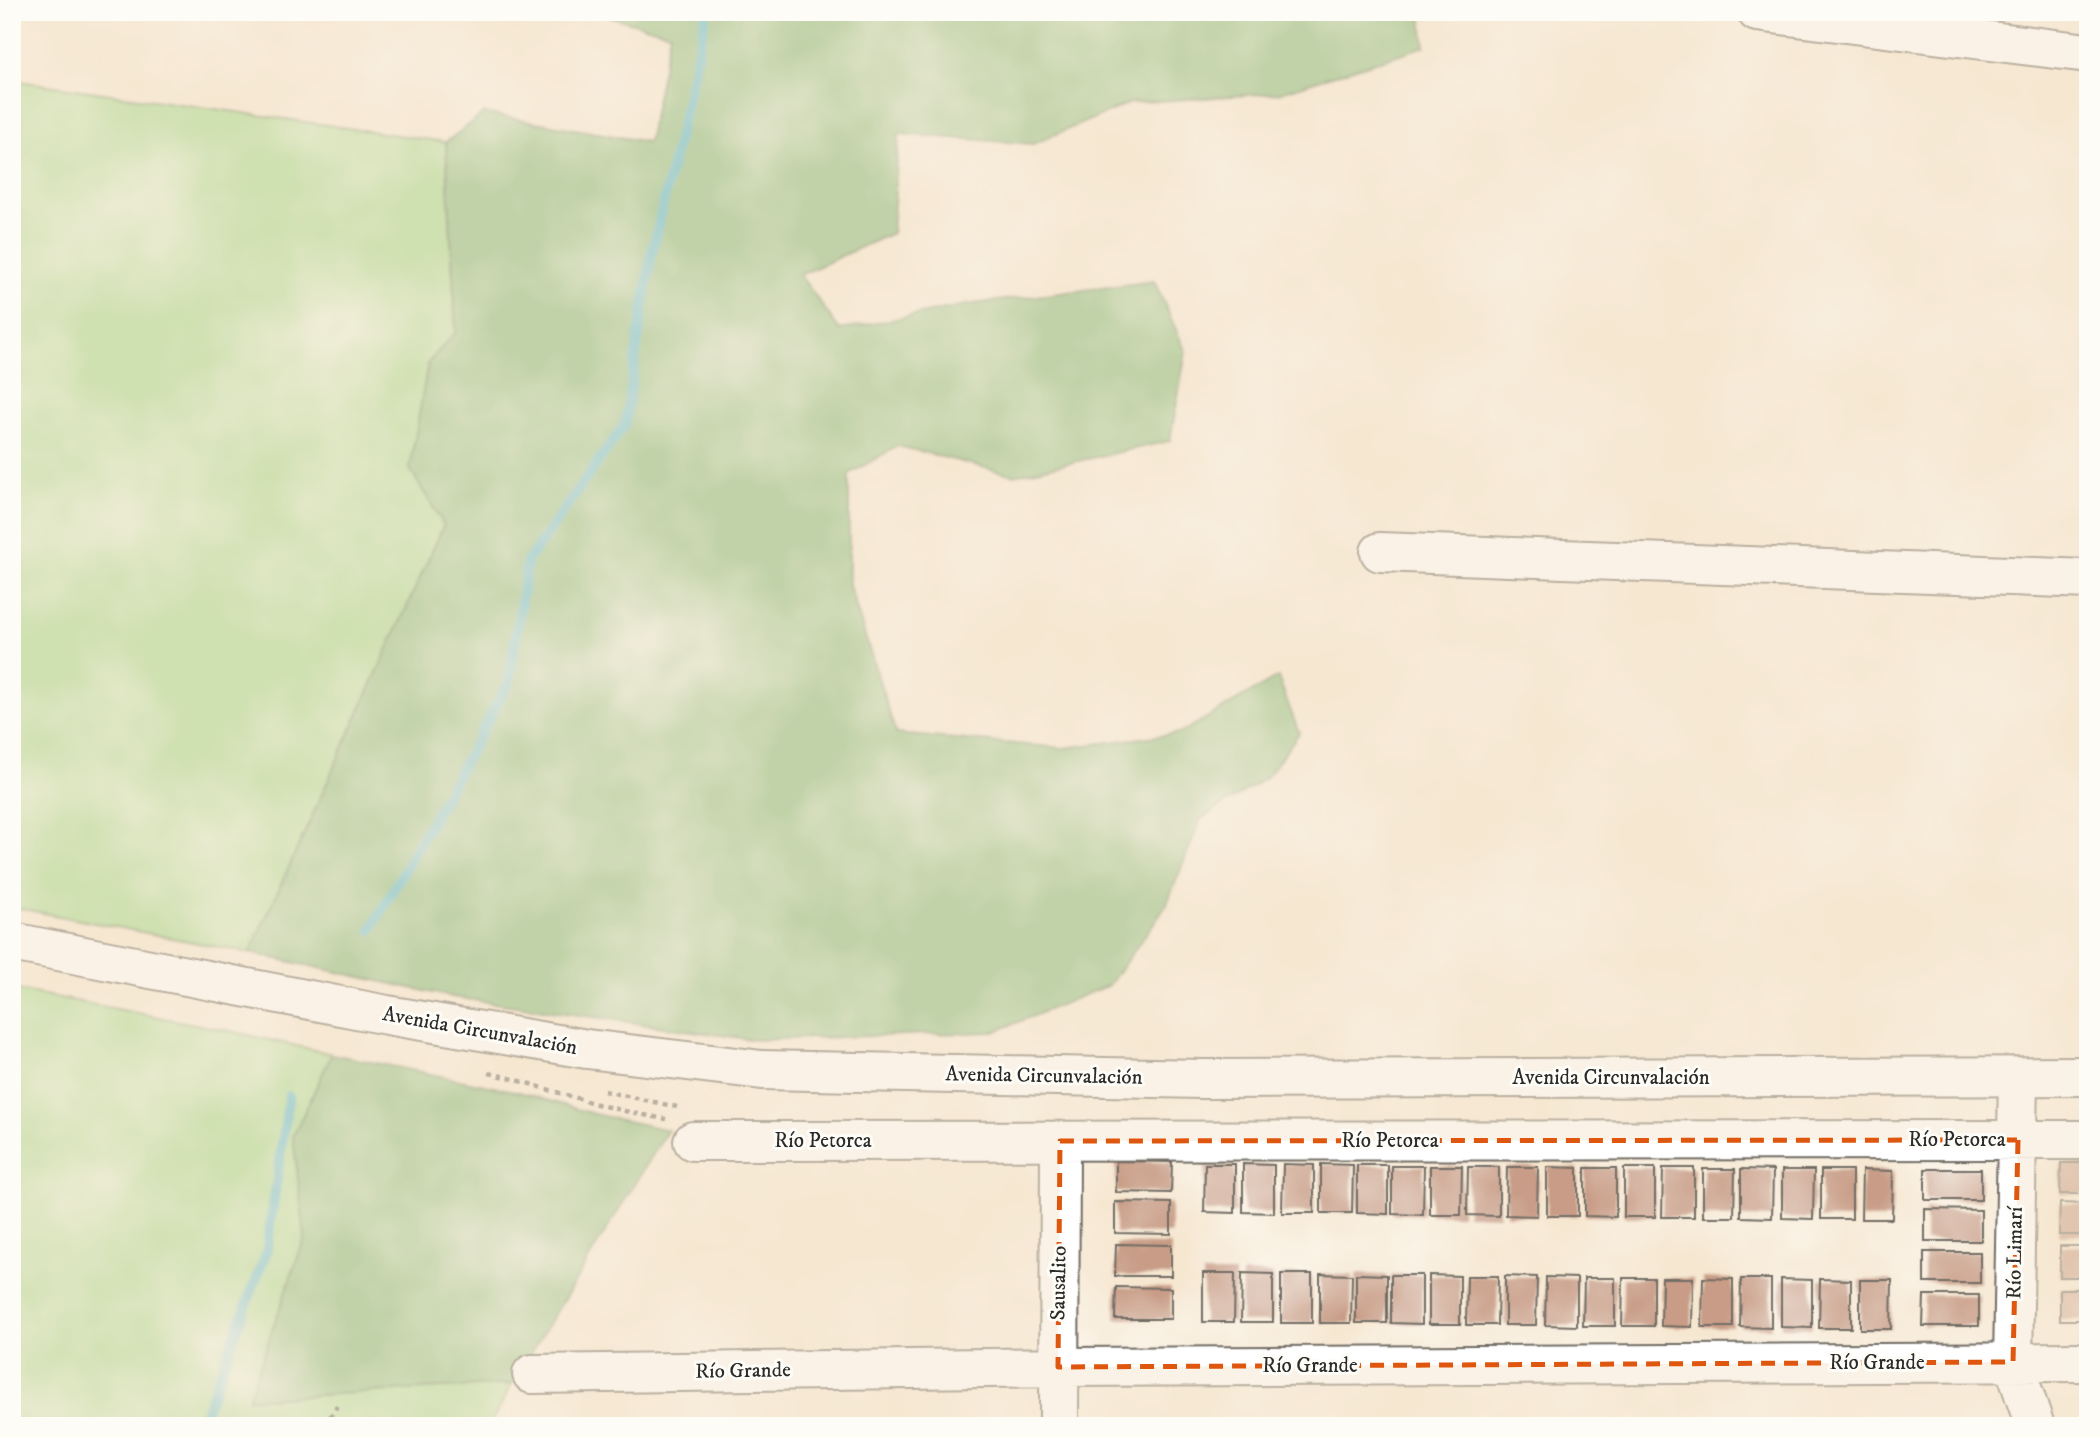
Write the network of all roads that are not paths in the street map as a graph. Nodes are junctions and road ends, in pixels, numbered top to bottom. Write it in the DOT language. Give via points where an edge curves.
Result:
graph roads {
  1 [pos="1757,12"];
  2 [pos="2088,52"];
  3 [pos="1380,552"];
  4 [pos="2088,579"];
  5 [pos="12,942"];
  6 [pos="2088,1076"];
  7 [pos="2018,1077"];
  8 [pos="2018,1140"];
  9 [pos="2088,1140"];
  10 [pos="693,1141"];
  11 [pos="1060,1141"];
  12 [pos="2013,1362"];
  13 [pos="2088,1362"];
  14 [pos="1058,1367"];
  15 [pos="532,1374"];
  16 [pos="1059,1426"];
  17 [pos="2035,1426"];
  1 -- 2 [label="street"];
  3 -- 4 [label="street"];
  5 -- 7 [label="street, Avenida Circunvalación" via="587,1049 762,1070 1202,1079"];
  6 -- 7 [label="street, Avenida Circunvalación"];
  7 -- 8 [label="street, Río Limarí"];
  8 -- 9 [label="street, Río Petorca"];
  8 -- 11 [label="street, Río Petorca"];
  8 -- 12 [label="street, Río Limarí"];
  10 -- 11 [label="street, Río Petorca"];
  11 -- 14 [label="street, Sausalito"];
  12 -- 13 [label="street, Río Grande"];
  12 -- 14 [label="street, Río Grande"];
  12 -- 17 [label="street, Río Limarí"];
  14 -- 15 [label="street, Río Grande"];
  14 -- 16 [label="street, Sausalito"];
}
